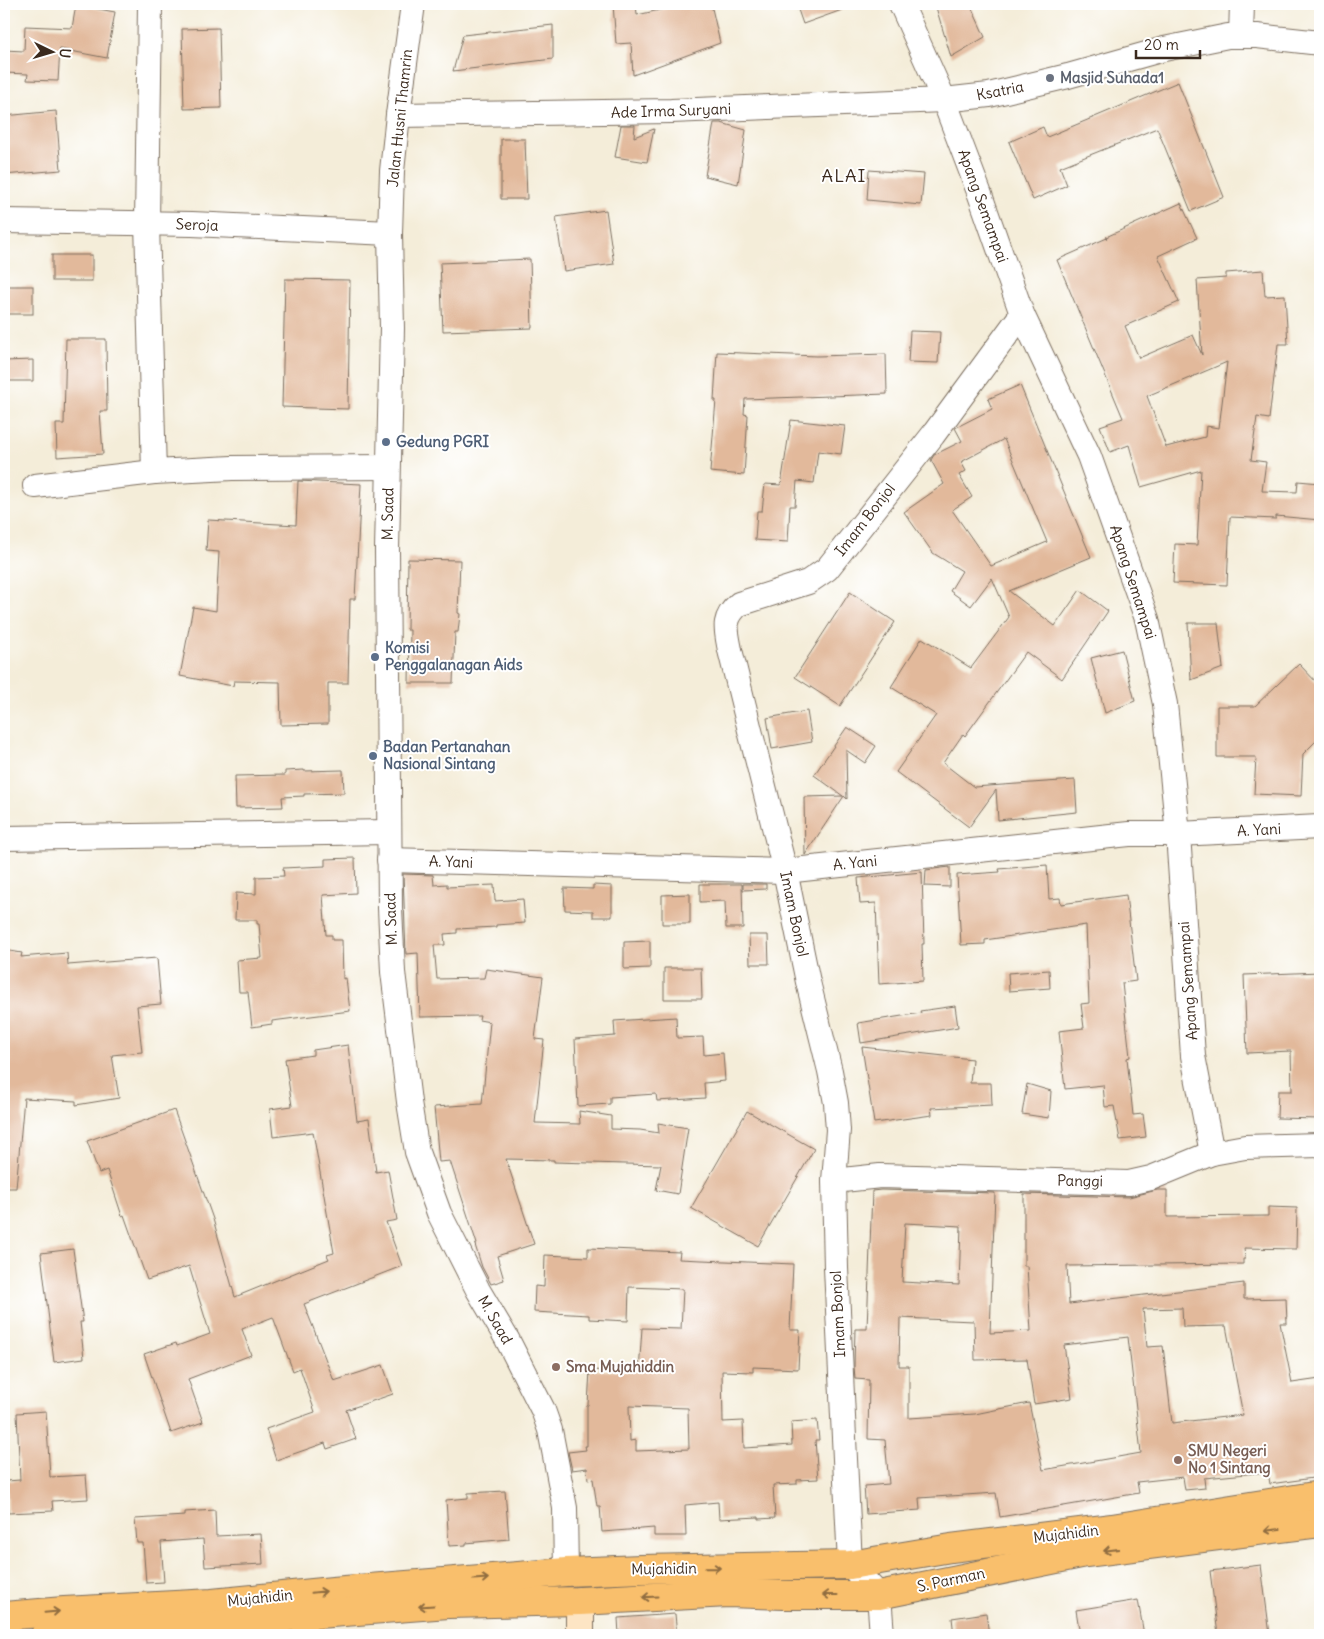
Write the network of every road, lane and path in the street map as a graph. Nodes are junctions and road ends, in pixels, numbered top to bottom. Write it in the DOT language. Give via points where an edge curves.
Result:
graph roads {
  1 [pos="150,4"];
  2 [pos="413,4"];
  3 [pos="901,4"];
  4 [pos="1242,4"];
  5 [pos="1241,35"];
  6 [pos="1320,43"];
  7 [pos="944,100"];
  8 [pos="398,115"];
  9 [pos="4,221"];
  10 [pos="147,223"];
  11 [pos="390,232"];
  12 [pos="1022,314"];
  13 [pos="388,467"];
  14 [pos="154,472"];
  15 [pos="35,486"];
  16 [pos="1320,827"];
  17 [pos="389,832"];
  18 [pos="1178,834"];
  19 [pos="4,838"];
  20 [pos="389,860"];
  21 [pos="785,871"];
  22 [pos="1320,1145"];
  23 [pos="1212,1153"];
  24 [pos="834,1181"];
  25 [pos="1320,1495"];
  26 [pos="1320,1523"];
  27 [pos="850,1565"];
  28 [pos="566,1572"];
  29 [pos="879,1595"];
  30 [pos="580,1601"];
  31 [pos="4,1616"];
  32 [pos="206,1631"];
  33 [pos="45,1635"];
  34 [pos="580,1635"];
  35 [pos="882,1635"];
  1 -- 10 [label="street"];
  2 -- 8 [label="street, Jalan Husni Thamrin"];
  3 -- 7 [label="street, Apang Semampai"];
  4 -- 5 [label="street"];
  5 -- 6 [label="street, Ksatria"];
  5 -- 7 [label="street, Ksatria" via="1187,43 988,95"];
  7 -- 8 [label="street, Ade Irma Suryani" via="671,112"];
  7 -- 12 [label="street, Apang Semampai"];
  8 -- 11 [label="street, Jalan Husni Thamrin"];
  9 -- 10 [label="street, Seroja"];
  10 -- 11 [label="street, Seroja"];
  10 -- 14 [label="street"];
  11 -- 13 [label="street, M. Saad" via="392,328"];
  12 -- 18 [label="street, Apang Semampai" via="1089,456 1147,619 1165,704"];
  12 -- 21 [label="street, Imam Bonjol" via="827,570 808,582 739,604 727,618 730,650"];
  13 -- 14 [label="street"];
  13 -- 17 [label="street, M. Saad"];
  14 -- 15 [label="street"];
  16 -- 18 [label="street, A. Yani"];
  17 -- 19 [label="street"];
  17 -- 20 [label="street, M. Saad"];
  18 -- 21 [label="street, A. Yani" via="1128,834"];
  18 -- 23 [label="street, Apang Semampai" via="1193,1056"];
  20 -- 21 [label="street, A. Yani"];
  20 -- 28 [label="street, M. Saad" via="393,972 417,1152 439,1213 543,1410 565,1508"];
  21 -- 24 [label="street, Imam Bonjol" via="834,1095 838,1130"];
  22 -- 23 [label="street, Panggi" via="1246,1147"];
  23 -- 24 [label="street, Panggi" via="1151,1178 1129,1183 880,1176"];
  24 -- 27 [label="street, Imam Bonjol"];
  25 -- 27 [label="main road, Mujahidin"];
  26 -- 29 [label="main road, S. Parman, one-way" via="1086,1553"];
  28 -- 27 [label="main road, Mujahidin, one-way"];
  27 -- 29 [label="street"];
  31 -- 28 [label="main road, Mujahidin, one-way"];
  29 -- 30 [label="main road, S. Parman, one-way" via="728,1593"];
  29 -- 35 [label="street"];
  30 -- 32 [label="main road, Mujahidin, one-way" via="448,1604 305,1615"];
  30 -- 34 [label="street"];
  32 -- 33 [label="main road, Mujahidin"];
}
